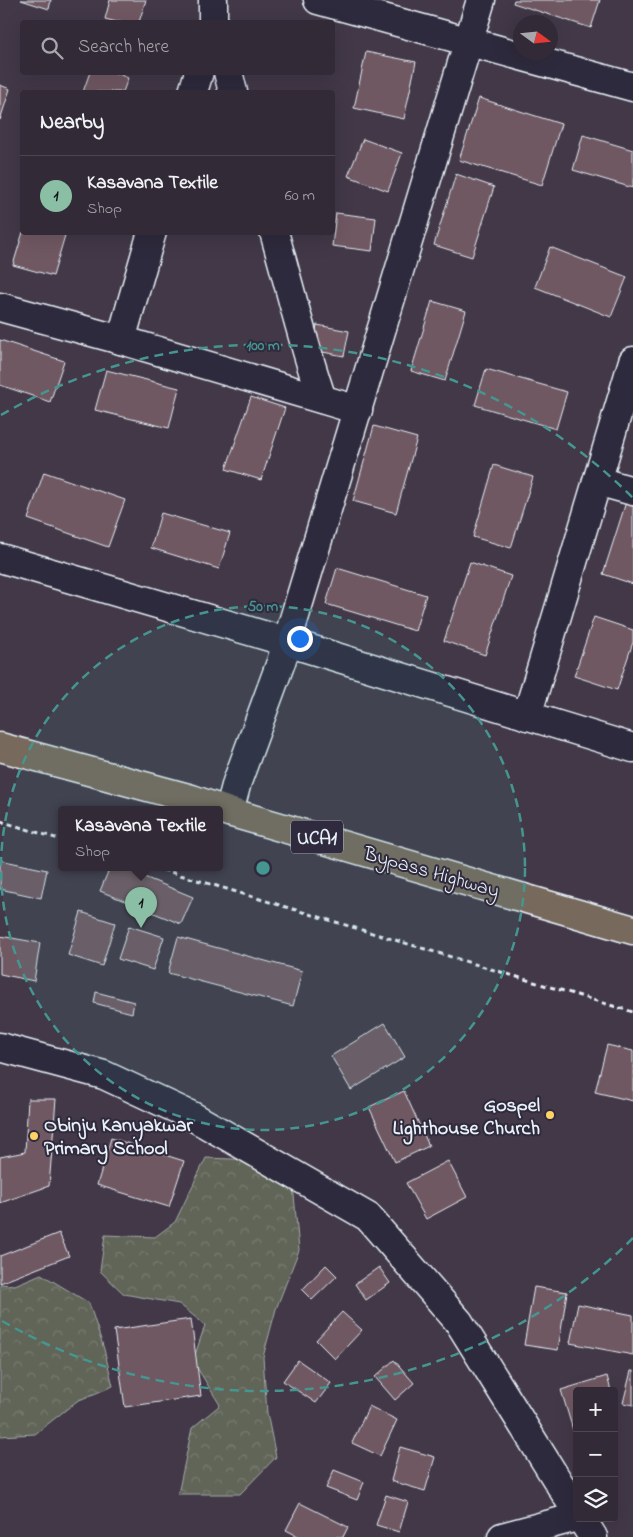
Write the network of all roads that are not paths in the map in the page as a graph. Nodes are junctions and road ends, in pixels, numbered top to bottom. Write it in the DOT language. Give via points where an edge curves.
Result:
graph roads {
  1 [pos="213,0"];
  2 [pos="318,0"];
  3 [pos="481,0"];
  4 [pos="213,20"];
  5 [pos="470,41"];
  6 [pos="198,75"];
  7 [pos="229,75"];
  8 [pos="633,87"];
  9 [pos="194,90"];
  10 [pos="233,90"];
  11 [pos="151,235"];
  12 [pos="275,235"];
  13 [pos="0,307"];
  14 [pos="122,340"];
  15 [pos="633,361"];
  16 [pos="322,399"];
  17 [pos="358,410"];
  18 [pos="597,481"];
  19 [pos="633,491"];
  20 [pos="0,558"];
  21 [pos="287,642"];
  22 [pos="527,716"];
  23 [pos="0,748"];
  24 [pos="633,748"];
  25 [pos="212,806"];
  26 [pos="223,810"];
  27 [pos="229,812"];
  28 [pos="633,930"];
  29 [pos="0,1048"];
  30 [pos="573,1506"];
  31 [pos="573,1518"];
  32 [pos="584,1522"];
  33 [pos="502,1537"];
  34 [pos="593,1537"];
  1 -- 4 [label="street"];
  2 -- 5 [label="street"];
  3 -- 5 [label="street"];
  5 -- 8 [label="street"];
  5 -- 17 [label="street"];
  6 -- 9 [label="street"];
  7 -- 10 [label="street"];
  11 -- 14 [label="street"];
  12 -- 16 [label="street" via="301,323 307,356"];
  13 -- 14 [label="street"];
  14 -- 16 [label="street"];
  15 -- 18 [label="street"];
  16 -- 17 [label="street"];
  17 -- 21 [label="street"];
  18 -- 19 [label="street"];
  18 -- 22 [label="street"];
  20 -- 21 [label="street"];
  21 -- 22 [label="street"];
  21 -- 27 [label="street"];
  22 -- 24 [label="street"];
  23 -- 25 [label="main road, Bypass Highway / UCA1"];
  26 -- 27 [label="main road, Bypass Highway / UCA1"];
  27 -- 28 [label="main road, Bypass Highway / UCA1"];
  29 -- 30 [label="street" via="104,1075 192,1116 368,1217 459,1322"];
  31 -- 33 [label="street"];
  32 -- 34 [label="street"];
}
